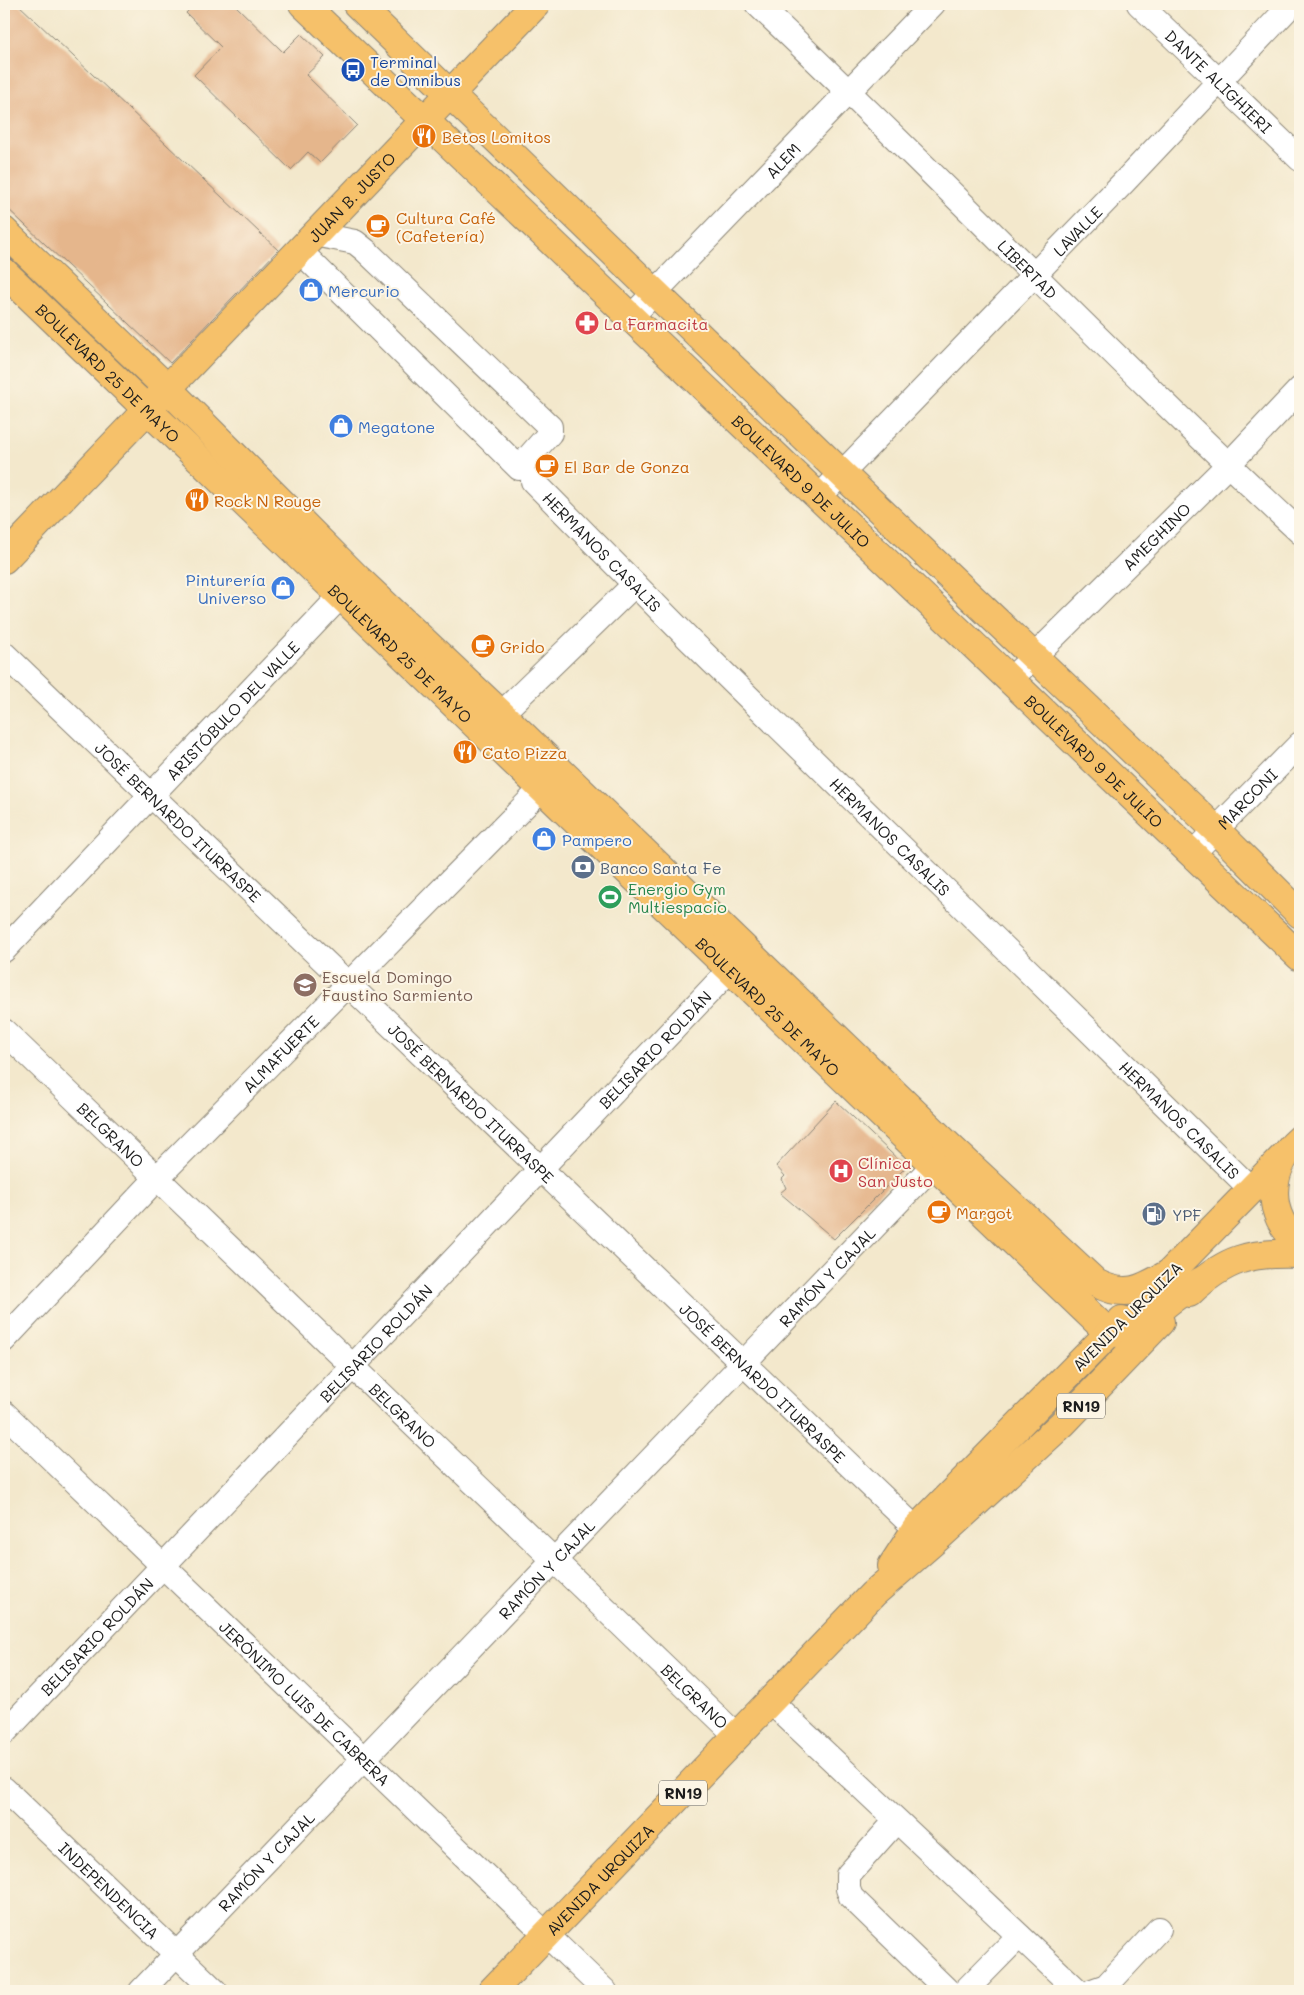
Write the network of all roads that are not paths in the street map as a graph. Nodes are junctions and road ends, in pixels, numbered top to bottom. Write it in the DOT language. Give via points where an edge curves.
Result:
graph roads {
  1 [pos="303,4"];
  2 [pos="357,4"];
  3 [pos="536,4"];
  4 [pos="757,4"];
  5 [pos="933,4"];
  6 [pos="1139,4"];
  7 [pos="1292,4"];
  8 [pos="1220,81"];
  9 [pos="849,91"];
  10 [pos="450,93"];
  11 [pos="424,121"];
  12 [pos="1300,159"];
  13 [pos="4,231"];
  14 [pos="306,242"];
  15 [pos="39,266"];
  16 [pos="1035,274"];
  17 [pos="11,279"];
  18 [pos="655,293"];
  19 [pos="631,317"];
  20 [pos="167,388"];
  21 [pos="1300,389"];
  22 [pos="146,409"];
  23 [pos="1228,465"];
  24 [pos="526,474"];
  25 [pos="842,474"];
  26 [pos="819,497"];
  27 [pos="1300,532"];
  28 [pos="4,559"];
  29 [pos="635,584"];
  30 [pos="349,587"];
  31 [pos="4,654"];
  32 [pos="1032,657"];
  33 [pos="1010,680"];
  34 [pos="501,714"];
  35 [pos="1300,744"];
  36 [pos="550,780"];
  37 [pos="150,794"];
  38 [pos="1215,829"];
  39 [pos="1192,854"];
  40 [pos="1300,914"];
  41 [pos="4,950"];
  42 [pos="1300,957"];
  43 [pos="739,960"];
  44 [pos="349,985"];
  45 [pos="4,1031"];
  46 [pos="1295,1144"];
  47 [pos="942,1155"];
  48 [pos="540,1169"];
  49 [pos="156,1178"];
  50 [pos="1251,1189"];
  51 [pos="1300,1243"];
  52 [pos="1300,1254"];
  53 [pos="1170,1273"];
  54 [pos="1202,1281"];
  55 [pos="1109,1333"];
  56 [pos="4,1340"];
  57 [pos="743,1364"];
  58 [pos="352,1366"];
  59 [pos="4,1413"];
  60 [pos="916,1528"];
  61 [pos="555,1560"];
  62 [pos="163,1565"];
  63 [pos="873,1594"];
  64 [pos="770,1701"];
  65 [pos="4,1733"];
  66 [pos="737,1736"];
  67 [pos="364,1759"];
  68 [pos="4,1790"];
  69 [pos="896,1821"];
  70 [pos="1159,1929"];
  71 [pos="545,1936"];
  72 [pos="1019,1936"];
  73 [pos="176,1955"];
  74 [pos="142,1991"];
  75 [pos="215,1991"];
  76 [pos="492,1991"];
  77 [pos="605,1991"];
  78 [pos="948,1991"];
  79 [pos="965,1991"];
  80 [pos="1078,1991"];
  81 [pos="1092,1991"];
  1 -- 11 [label="main road, BOULEVARD 9 DE JULIO"];
  2 -- 10 [label="main road, BOULEVARD 9 DE JULIO"];
  3 -- 10 [label="main road, JUAN B. JUSTO"];
  4 -- 9 [label="street, LIBERTAD"];
  5 -- 9 [label="street, ALEM"];
  6 -- 8 [label="street, DANTE ALIGHIERI"];
  7 -- 8 [label="street, LAVALLE"];
  8 -- 12 [label="street, DANTE ALIGHIERI"];
  8 -- 16 [label="street, LAVALLE"];
  9 -- 16 [label="street, LIBERTAD"];
  9 -- 18 [label="street, ALEM"];
  10 -- 11 [label="main road, JUAN B. JUSTO"];
  10 -- 18 [label="main road, BOULEVARD 9 DE JULIO"];
  11 -- 14 [label="main road, JUAN B. JUSTO"];
  11 -- 19 [label="main road, BOULEVARD 9 DE JULIO"];
  13 -- 15 [label="main road, BOULEVARD 25 DE MAYO"];
  14 -- 20 [label="main road, JUAN B. JUSTO"];
  14 -- 24 [label="street, HERMANOS CASALIS"];
  14 -- 24 [label="street" via="355,242 550,427 550,433"];
  15 -- 17 [label="street"];
  15 -- 20 [label="main road, BOULEVARD 25 DE MAYO"];
  16 -- 23 [label="street, LIBERTAD"];
  16 -- 25 [label="street, LAVALLE"];
  17 -- 22 [label="main road, BOULEVARD 25 DE MAYO"];
  18 -- 19 [label="street, ALEM"];
  18 -- 25 [label="main road, BOULEVARD 9 DE JULIO"];
  19 -- 26 [label="main road, BOULEVARD 9 DE JULIO"];
  20 -- 22 [label="main road, JUAN B. JUSTO"];
  20 -- 30 [label="main road, BOULEVARD 25 DE MAYO"];
  21 -- 23 [label="street, AMEGHINO"];
  22 -- 28 [label="main road, JUAN B. JUSTO"];
  22 -- 30 [label="main road, BOULEVARD 25 DE MAYO"];
  23 -- 27 [label="street, LIBERTAD"];
  23 -- 32 [label="street, AMEGHINO"];
  24 -- 29 [label="street, HERMANOS CASALIS"];
  25 -- 26 [label="street, LAVALLE"];
  25 -- 32 [label="main road, BOULEVARD 9 DE JULIO"];
  26 -- 33 [label="main road, BOULEVARD 9 DE JULIO"];
  29 -- 34 [label="street"];
  29 -- 50 [label="street, HERMANOS CASALIS"];
  30 -- 34 [label="main road, BOULEVARD 25 DE MAYO"];
  30 -- 36 [label="main road, BOULEVARD 25 DE MAYO"];
  30 -- 37 [label="street, ARISTÓBULO DEL VALLE"];
  31 -- 37 [label="street, JOSÉ BERNARDO ITURRASPE"];
  32 -- 33 [label="street, AMEGHINO"];
  32 -- 38 [label="main road, BOULEVARD 9 DE JULIO"];
  33 -- 39 [label="main road, BOULEVARD 9 DE JULIO"];
  34 -- 36 [label="main road, BOULEVARD 25 DE MAYO"];
  35 -- 38 [label="street, MARCONI"];
  36 -- 43 [label="main road, BOULEVARD 25 DE MAYO"];
  36 -- 44 [label="street, ALMAFUERTE"];
  37 -- 41 [label="street, ARISTÓBULO DEL VALLE"];
  37 -- 44 [label="street, JOSÉ BERNARDO ITURRASPE"];
  38 -- 39 [label="street, MARCONI"];
  38 -- 40 [label="main road, BOULEVARD 9 DE JULIO"];
  39 -- 42 [label="main road, BOULEVARD 9 DE JULIO"];
  43 -- 47 [label="main road, BOULEVARD 25 DE MAYO"];
  43 -- 48 [label="street, BELISARIO ROLDÁN"];
  44 -- 48 [label="street, JOSÉ BERNARDO ITURRASPE"];
  44 -- 49 [label="street, ALMAFUERTE"];
  45 -- 49 [label="street, BELGRANO"];
  46 -- 50 [label="main road, AVENIDA URQUIZA / RN19"];
  46 -- 51 [label="main road, RN19" via="1280,1162 1274,1182 1275,1203 1282,1223"];
  47 -- 53 [label="main road, BOULEVARD 25 DE MAYO" via="1096,1283 1108,1289 1137,1291"];
  47 -- 55 [label="main road, BOULEVARD 25 DE MAYO"];
  47 -- 57 [label="street, RAMÓN Y CAJAL"];
  48 -- 57 [label="street, JOSÉ BERNARDO ITURRASPE"];
  48 -- 58 [label="street, BELISARIO ROLDÁN"];
  49 -- 56 [label="street, ALMAFUERTE"];
  49 -- 58 [label="street, BELGRANO"];
  50 -- 53 [label="main road, AVENIDA URQUIZA / RN19"];
  52 -- 54 [label="main road, AVENIDA URQUIZA / RN19" via="1251,1255 1219,1269"];
  53 -- 55 [label="main road, AVENIDA URQUIZA / RN19"];
  54 -- 55 [label="main road" via="1174,1297 1136,1329 1123,1334"];
  54 -- 63 [label="main road, AVENIDA URQUIZA / RN19" via="1080,1407 941,1536"];
  55 -- 60 [label="main road, AVENIDA URQUIZA / RN19"];
  57 -- 60 [label="street, JOSÉ BERNARDO ITURRASPE"];
  57 -- 61 [label="street, RAMÓN Y CAJAL"];
  58 -- 61 [label="street, BELGRANO"];
  58 -- 62 [label="street, BELISARIO ROLDÁN"];
  59 -- 62 [label="street, JERÓNIMO LUIS DE CABRERA"];
  60 -- 63 [label="main road, AVENIDA URQUIZA / RN19"];
  61 -- 66 [label="street, BELGRANO"];
  61 -- 67 [label="street, RAMÓN Y CAJAL"];
  62 -- 65 [label="street, BELISARIO ROLDÁN"];
  62 -- 67 [label="street, JERÓNIMO LUIS DE CABRERA"];
  63 -- 64 [label="main road, AVENIDA URQUIZA / RN19"];
  64 -- 66 [label="main road, AVENIDA URQUIZA / RN19"];
  64 -- 69 [label="street"];
  66 -- 71 [label="main road, AVENIDA URQUIZA / RN19"];
  67 -- 71 [label="street, JERÓNIMO LUIS DE CABRERA"];
  67 -- 73 [label="street, RAMÓN Y CAJAL"];
  68 -- 73 [label="street, INDEPENDENCIA"];
  69 -- 72 [label="street"];
  69 -- 78 [label="street" via="848,1875 848,1889 851,1897"];
  70 -- 81 [label="street" via="1106,1986"];
  71 -- 76 [label="main road, AVENIDA URQUIZA / RN19"];
  71 -- 77 [label="street, JERÓNIMO LUIS DE CABRERA"];
  72 -- 79 [label="street"];
  72 -- 80 [label="street"];
  73 -- 74 [label="street, RAMÓN Y CAJAL"];
  73 -- 75 [label="street, INDEPENDENCIA"];
}
